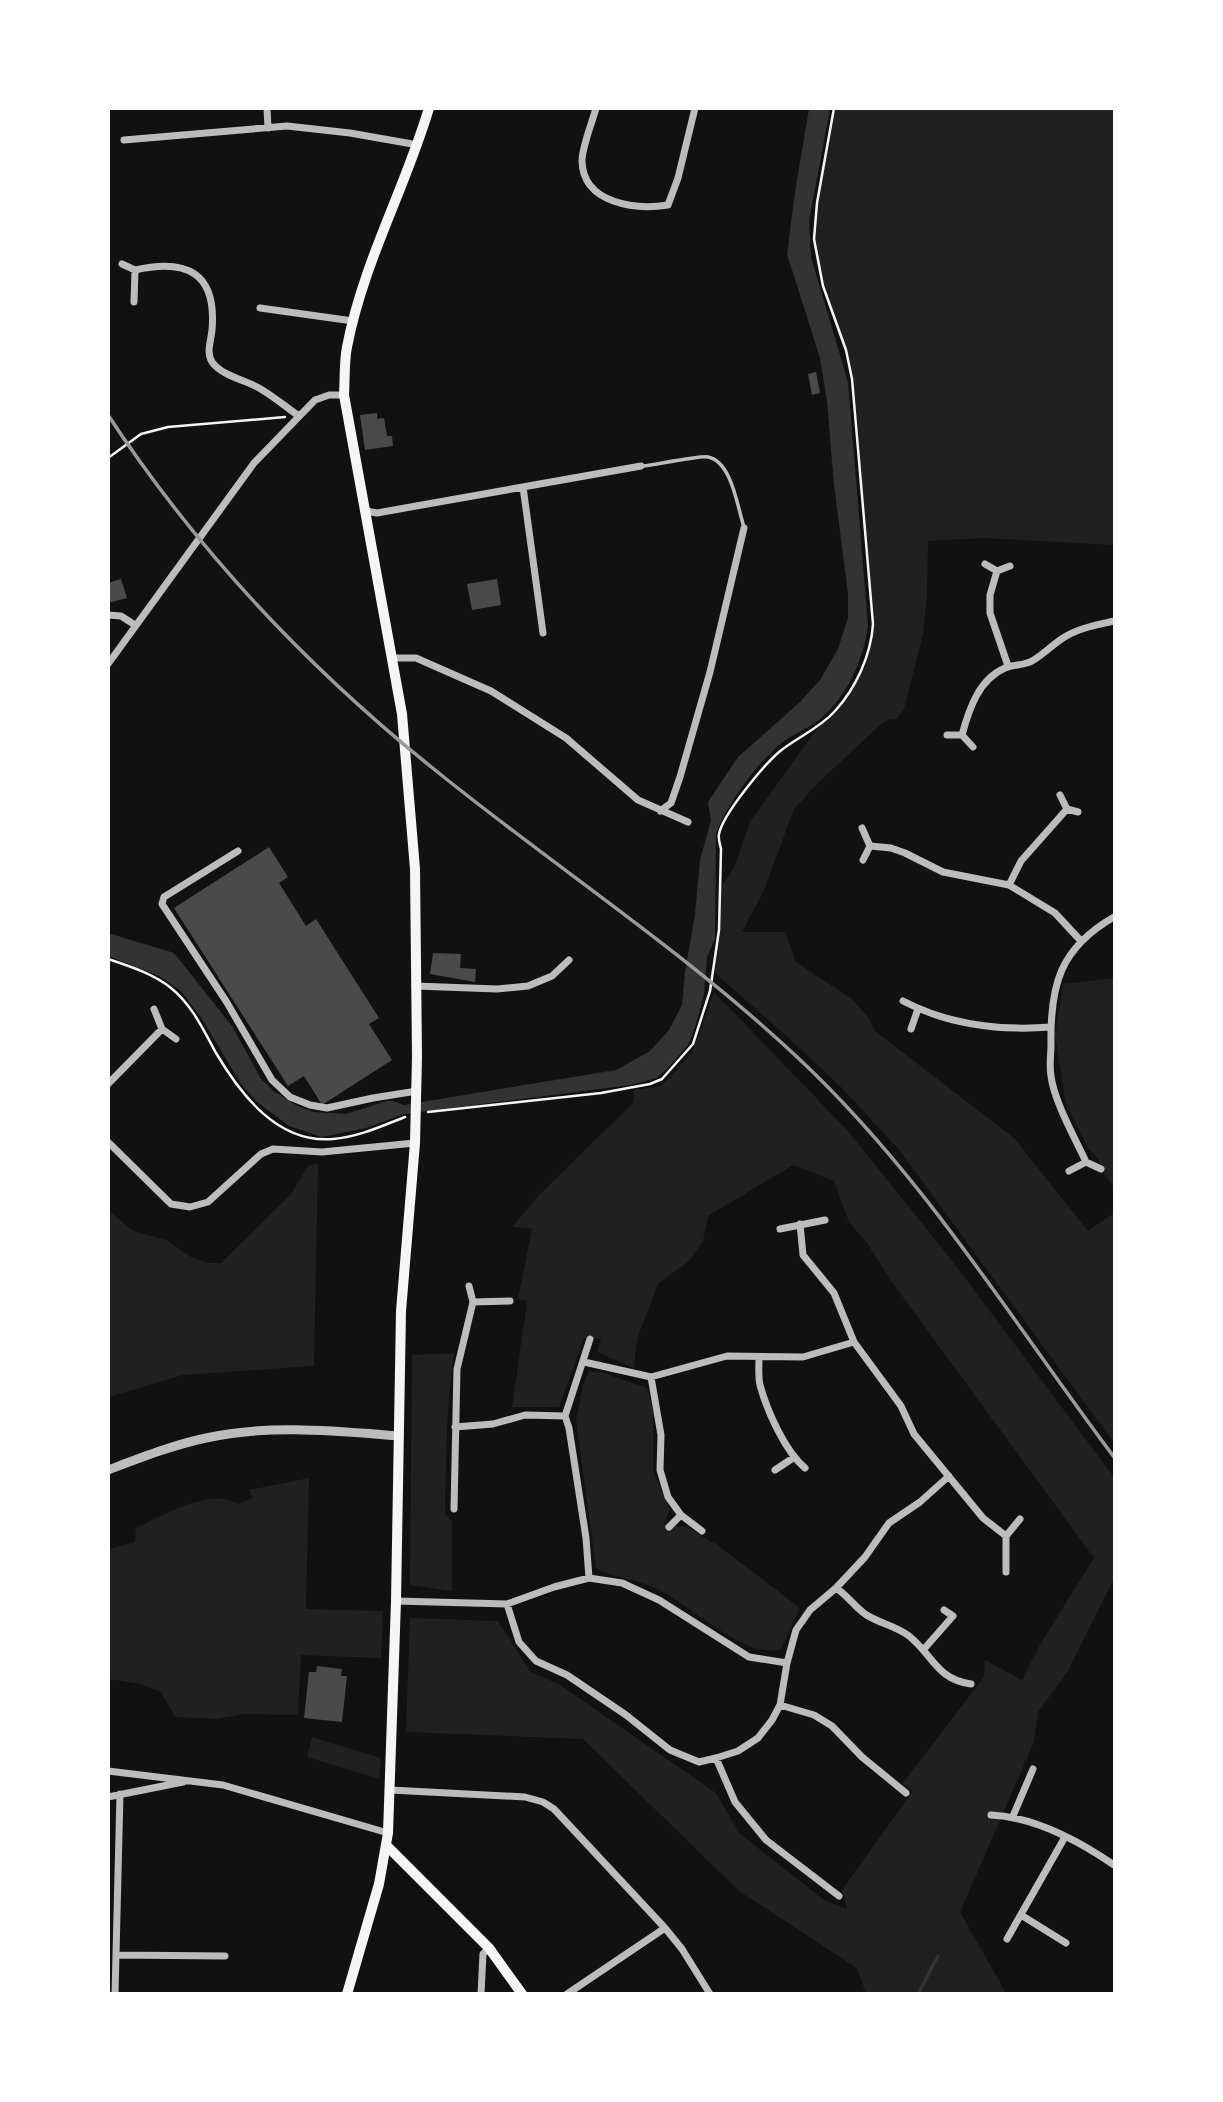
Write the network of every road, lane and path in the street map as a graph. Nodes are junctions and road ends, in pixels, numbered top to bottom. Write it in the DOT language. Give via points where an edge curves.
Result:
graph roads {
  1 [pos="267,108"];
  2 [pos="429,108"];
  3 [pos="597,108"];
  4 [pos="695,108"];
  5 [pos="834,108"];
  6 [pos="268,128"];
  7 [pos="124,140"];
  8 [pos="418,145"];
  9 [pos="122,264"];
  10 [pos="135,270"];
  11 [pos="134,302"];
  12 [pos="260,308"];
  13 [pos="353,321"];
  14 [pos="344,395"];
  15 [pos="299,416"];
  16 [pos="108,458"];
  17 [pos="641,466"];
  18 [pos="523,487"];
  19 [pos="366,511"];
  20 [pos="744,528"];
  21 [pos="985,564"];
  22 [pos="1010,566"];
  23 [pos="998,570"];
  24 [pos="108,615"];
  25 [pos="1115,621"];
  26 [pos="135,625"];
  27 [pos="543,633"];
  28 [pos="392,658"];
  29 [pos="108,664"];
  30 [pos="1008,666"];
  31 [pos="947,735"];
  32 [pos="962,735"];
  33 [pos="973,747"];
  34 [pos="1060,795"];
  35 [pos="1067,809"];
  36 [pos="660,811"];
  37 [pos="1079,812"];
  38 [pos="688,822"];
  39 [pos="862,828"];
  40 [pos="870,846"];
  41 [pos="238,851"];
  42 [pos="863,860"];
  43 [pos="1009,885"];
  44 [pos="1115,917"];
  45 [pos="1081,942"];
  46 [pos="108,958"];
  47 [pos="569,960"];
  48 [pos="415,986"];
  49 [pos="903,1001"];
  50 [pos="154,1009"];
  51 [pos="918,1009"];
  52 [pos="1051,1027"];
  53 [pos="162,1029"];
  54 [pos="911,1029"];
  55 [pos="176,1039"];
  56 [pos="108,1084"];
  57 [pos="417,1093"];
  58 [pos="416,1115"];
  59 [pos="108,1142"];
  60 [pos="415,1143"];
  61 [pos="1086,1161"];
  62 [pos="1101,1169"];
  63 [pos="1069,1171"];
  64 [pos="825,1220"];
  65 [pos="800,1224"];
  66 [pos="780,1229"];
  67 [pos="469,1286"];
  68 [pos="510,1301"];
  69 [pos="473,1302"];
  70 [pos="590,1339"];
  71 [pos="854,1342"];
  72 [pos="759,1357"];
  73 [pos="584,1362"];
  74 [pos="651,1377"];
  75 [pos="565,1416"];
  76 [pos="455,1427"];
  77 [pos="399,1436"];
  78 [pos="793,1458"];
  79 [pos="805,1468"];
  80 [pos="108,1470"];
  81 [pos="775,1470"];
  82 [pos="949,1476"];
  83 [pos="454,1509"];
  84 [pos="681,1515"];
  85 [pos="1020,1519"];
  86 [pos="669,1527"];
  87 [pos="702,1531"];
  88 [pos="1006,1536"];
  89 [pos="1006,1572"];
  90 [pos="589,1578"];
  91 [pos="836,1588"];
  92 [pos="396,1601"];
  93 [pos="506,1604"];
  94 [pos="944,1610"];
  95 [pos="924,1649"];
  96 [pos="787,1664"];
  97 [pos="971,1684"];
  98 [pos="780,1705"];
  99 [pos="716,1758"];
  100 [pos="1033,1769"];
  101 [pos="108,1771"];
  102 [pos="190,1780"];
  103 [pos="390,1790"];
  104 [pos="906,1793"];
  105 [pos="120,1794"];
  106 [pos="108,1797"];
  107 [pos="991,1815"];
  108 [pos="1013,1816"];
  109 [pos="388,1833"];
  110 [pos="1065,1837"];
  111 [pos="386,1845"];
  112 [pos="1115,1865"];
  113 [pos="839,1896"];
  114 [pos="1021,1915"];
  115 [pos="665,1928"];
  116 [pos="1007,1939"];
  117 [pos="1066,1943"];
  118 [pos="489,1948"];
  119 [pos="116,1955"];
  120 [pos="225,1956"];
  121 [pos="115,1993"];
  122 [pos="347,1993"];
  123 [pos="481,1993"];
  124 [pos="522,1993"];
  125 [pos="567,1993"];
  126 [pos="710,1993"];
  1 -- 6 [label="street"];
  2 -- 8 [label="main road"];
  3 -- 4 [label="street" via="582,160 586,178 602,197 654,207 668,205"];
  5 -- 58 [label="path" via="814,239 823,286 852,379 873,624 868,654 835,711 778,753 722,824 718,837 719,930 710,991 693,1044 662,1079 601,1093"];
  6 -- 7 [label="street"];
  6 -- 8 [label="street" via="350,133"];
  8 -- 13 [label="main road" via="374,252"];
  9 -- 10 [label="street"];
  10 -- 11 [label="street"];
  10 -- 15 [label="street" via="166,265 196,274 207,284 212,307 209,351 213,363"];
  12 -- 13 [label="street"];
  13 -- 14 [label="main road"];
  14 -- 15 [label="street" via="315,400"];
  14 -- 19 [label="main road"];
  15 -- 16 [label="path" via="168,427 141,434"];
  15 -- 26 [label="street" via="254,463"];
  17 -- 18 [label="street"];
  17 -- 20 [label="lane" via="706,456 721,463"];
  18 -- 19 [label="street" via="377,513"];
  18 -- 27 [label="street"];
  19 -- 28 [label="main road"];
  20 -- 36 [label="street" via="680,777 671,803"];
  21 -- 23 [label="street"];
  22 -- 23 [label="street"];
  23 -- 30 [label="street" via="990,613"];
  24 -- 26 [label="street" via="121,616"];
  25 -- 30 [label="street" via="1079,630 1030,662"];
  26 -- 29 [label="street"];
  28 -- 36 [label="street" via="416,659 491,691 566,738 638,800"];
  28 -- 48 [label="main road" via="402,714 415,869"];
  30 -- 32 [label="street" via="976,696"];
  31 -- 32 [label="street"];
  32 -- 33 [label="street"];
  34 -- 35 [label="street"];
  35 -- 37 [label="street"];
  35 -- 43 [label="street" via="1021,861"];
  36 -- 38 [label="street"];
  39 -- 40 [label="street"];
  40 -- 42 [label="street"];
  40 -- 43 [label="street" via="891,848 943,872"];
  41 -- 57 [label="street" via="164,897 162,904 272,1080 290,1097 327,1108"];
  43 -- 45 [label="street" via="1055,913"];
  44 -- 45 [label="street"];
  45 -- 52 [label="street" via="1056,980"];
  46 -- 58 [label="path" via="170,987 189,1006 236,1085 258,1110 288,1130 318,1140 337,1139"];
  47 -- 48 [label="street" via="552,976 528,986"];
  48 -- 57 [label="main road"];
  49 -- 51 [label="street"];
  50 -- 53 [label="street"];
  51 -- 52 [label="street" via="998,1029"];
  51 -- 54 [label="street"];
  52 -- 61 [label="street" via="1051,1078"];
  53 -- 55 [label="street"];
  53 -- 56 [label="street"];
  57 -- 58 [label="main road"];
  58 -- 60 [label="main road"];
  59 -- 60 [label="street" via="171,1204 190,1207 208,1202 261,1154 273,1149 322,1152"];
  60 -- 77 [label="main road" via="401,1311"];
  61 -- 62 [label="street"];
  61 -- 63 [label="street"];
  64 -- 65 [label="street"];
  65 -- 66 [label="street"];
  65 -- 71 [label="street" via="803,1255 834,1293"];
  67 -- 69 [label="street"];
  68 -- 69 [label="street"];
  69 -- 76 [label="street" via="457,1369"];
  70 -- 73 [label="street"];
  71 -- 72 [label="street" via="803,1357"];
  71 -- 82 [label="street" via="901,1406 914,1434"];
  72 -- 74 [label="street" via="727,1356"];
  72 -- 78 [label="street" via="760,1383 769,1410"];
  73 -- 74 [label="street"];
  73 -- 75 [label="street"];
  74 -- 84 [label="street" via="661,1435 660,1470 668,1497"];
  75 -- 76 [label="street" via="525,1415"];
  75 -- 90 [label="street"];
  76 -- 83 [label="street"];
  77 -- 80 [label="street" via="288,1429 241,1432 205,1438"];
  77 -- 92 [label="main road"];
  78 -- 79 [label="street"];
  78 -- 81 [label="street"];
  82 -- 88 [label="street" via="983,1518"];
  82 -- 91 [label="street" via="889,1523 865,1558"];
  84 -- 86 [label="street"];
  84 -- 87 [label="street"];
  85 -- 88 [label="street"];
  88 -- 89 [label="street"];
  90 -- 93 [label="street"];
  90 -- 96 [label="street" via="622,1583 659,1600 749,1657"];
  91 -- 95 [label="street" via="865,1614 906,1633"];
  91 -- 96 [label="street" via="810,1610 796,1630"];
  92 -- 93 [label="street"];
  92 -- 103 [label="main road"];
  93 -- 99 [label="street" via="519,1642 536,1661 567,1675 670,1750 699,1762"];
  94 -- 95 [label="street" via="953,1616"];
  95 -- 97 [label="street" via="937,1668 956,1682"];
  96 -- 98 [label="street"];
  98 -- 99 [label="street" via="758,1738"];
  98 -- 104 [label="street" via="814,1714 832,1726"];
  99 -- 113 [label="street" via="735,1802 766,1840"];
  100 -- 108 [label="street"];
  101 -- 102 [label="street"];
  102 -- 105 [label="street"];
  102 -- 109 [label="street" via="223,1785"];
  103 -- 109 [label="main road"];
  103 -- 115 [label="street" via="525,1797 543,1802"];
  105 -- 106 [label="street"];
  105 -- 119 [label="street"];
  107 -- 108 [label="street"];
  108 -- 110 [label="street"];
  109 -- 111 [label="main road"];
  110 -- 112 [label="street"];
  110 -- 114 [label="street"];
  111 -- 118 [label="main road"];
  111 -- 122 [label="main road"];
  114 -- 116 [label="street"];
  114 -- 117 [label="street"];
  115 -- 125 [label="street"];
  115 -- 126 [label="street"];
  118 -- 123 [label="street" via="483,1954"];
  118 -- 124 [label="main road"];
  119 -- 120 [label="street"];
  119 -- 121 [label="street"];
}
